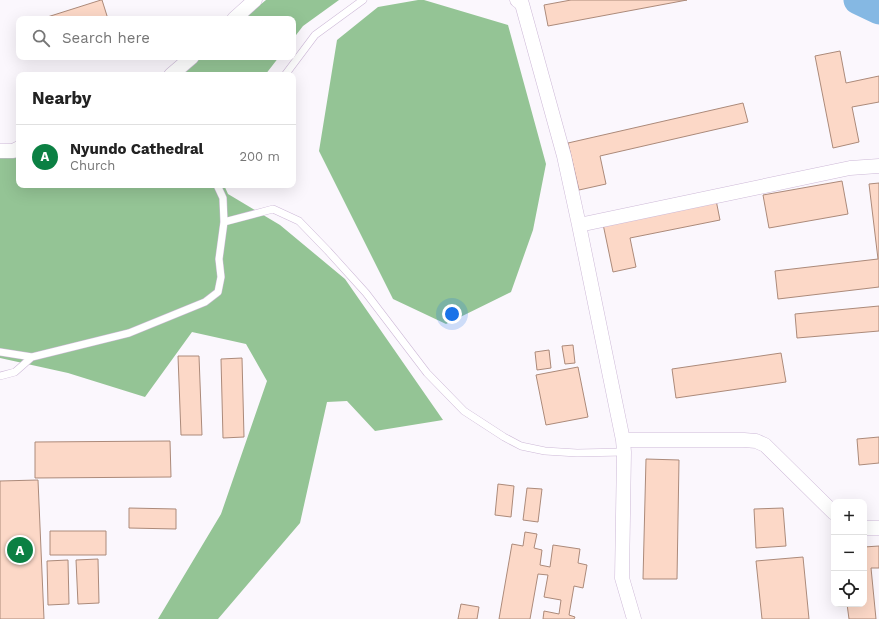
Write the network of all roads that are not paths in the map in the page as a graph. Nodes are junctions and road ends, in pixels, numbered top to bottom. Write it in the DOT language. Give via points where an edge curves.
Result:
graph roads {
  1 [pos="255,0"];
  2 [pos="363,0"];
  3 [pos="517,0"];
  4 [pos="237,16"];
  5 [pos="188,60"];
  6 [pos="174,72"];
  7 [pos="287,72"];
  8 [pos="16,150"];
  9 [pos="0,151"];
  10 [pos="879,166"];
  11 [pos="218,188"];
  12 [pos="224,222"];
  13 [pos="579,225"];
  14 [pos="0,352"];
  15 [pos="32,357"];
  16 [pos="0,376"];
  17 [pos="623,446"];
  18 [pos="831,510"];
  19 [pos="867,528"];
  20 [pos="879,528"];
  21 [pos="634,619"];
  1 -- 4 [label="street"];
  2 -- 7 [label="lane" via="315,35"];
  3 -- 13 [label="street" via="522,4 564,156"];
  5 -- 6 [label="street"];
  8 -- 9 [label="street"];
  10 -- 13 [label="street" via="844,169"];
  11 -- 12 [label="lane" via="223,198"];
  12 -- 15 [label="lane" via="218,292 205,302 129,333"];
  12 -- 17 [label="lane" via="273,209 300,221 366,293 427,373 464,411 504,437 521,446 545,451 576,453"];
  13 -- 17 [label="street"];
  14 -- 15 [label="lane"];
  15 -- 16 [label="lane" via="15,372"];
  17 -- 18 [label="street" via="756,441 765,444"];
  17 -- 21 [label="street" via="622,578"];
  19 -- 20 [label="street"];
}
